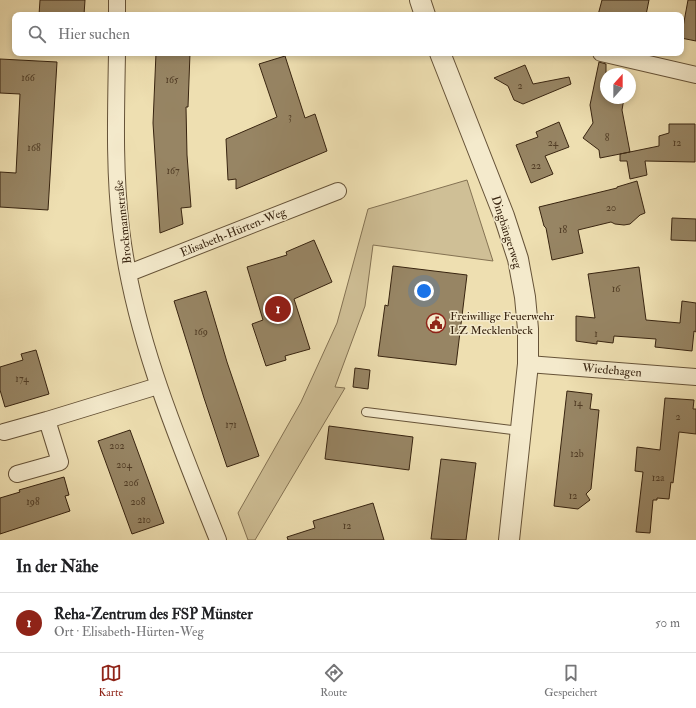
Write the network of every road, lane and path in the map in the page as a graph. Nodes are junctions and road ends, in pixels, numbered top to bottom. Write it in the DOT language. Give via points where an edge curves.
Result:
graph roads {
  1 [pos="117,0"];
  2 [pos="420,0"];
  3 [pos="117,12"];
  4 [pos="425,12"];
  5 [pos="117,56"];
  6 [pos="441,56"];
  7 [pos="614,56"];
  8 [pos="696,75"];
  9 [pos="338,191"];
  10 [pos="129,273"];
  11 [pos="528,364"];
  12 [pos="696,377"];
  13 [pos="158,386"];
  14 [pos="366,412"];
  15 [pos="47,420"];
  16 [pos="520,431"];
  17 [pos="4,432"];
  18 [pos="17,474"];
  19 [pos="218,540"];
  20 [pos="509,540"];
  1 -- 3 [label="street"];
  2 -- 4 [label="street"];
  5 -- 10 [label="street, Brockmannstraße" via="117,170 121,229"];
  6 -- 11 [label="street, Dingbängerweg" via="504,216 518,259 525,297"];
  7 -- 8 [label="street"];
  9 -- 10 [label="street, Elisabeth-Hürten-Weg"];
  10 -- 13 [label="street, Brockmannstraße"];
  11 -- 12 [label="street, Wiedehagen"];
  11 -- 16 [label="street, Dingbängerweg"];
  13 -- 15 [label="street"];
  13 -- 19 [label="street, Brockmannstraße"];
  14 -- 16 [label="lane"];
  15 -- 17 [label="street"];
  15 -- 18 [label="street" via="60,462"];
  16 -- 20 [label="street, Dingbängerweg"];
}
